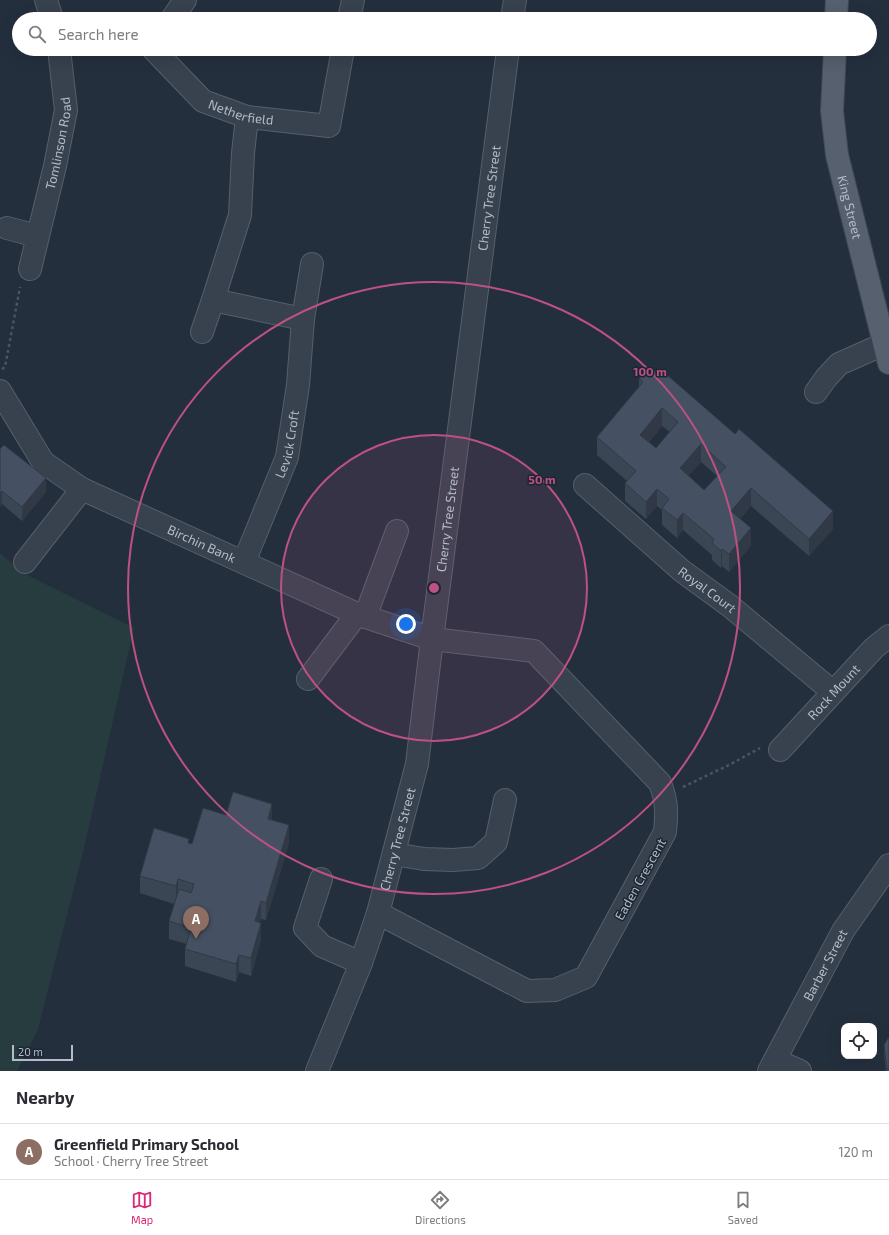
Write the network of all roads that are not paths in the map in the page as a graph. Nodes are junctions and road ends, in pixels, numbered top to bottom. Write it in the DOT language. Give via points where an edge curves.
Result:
graph roads {
  1 [pos="46,0"];
  2 [pos="185,0"];
  3 [pos="352,0"];
  4 [pos="515,0"];
  5 [pos="837,0"];
  6 [pos="50,12"];
  7 [pos="177,12"];
  8 [pos="350,12"];
  9 [pos="513,12"];
  10 [pos="836,12"];
  11 [pos="60,56"];
  12 [pos="160,56"];
  13 [pos="342,56"];
  14 [pos="507,56"];
  15 [pos="835,56"];
  16 [pos="246,117"];
  17 [pos="7,228"];
  18 [pos="37,236"];
  19 [pos="312,264"];
  20 [pos="30,270"];
  21 [pos="213,300"];
  22 [pos="303,319"];
  23 [pos="202,332"];
  24 [pos="887,351"];
  25 [pos="816,392"];
  26 [pos="2,399"];
  27 [pos="585,484"];
  28 [pos="82,489"];
  29 [pos="397,531"];
  30 [pos="25,562"];
  31 [pos="244,562"];
  32 [pos="361,615"];
  33 [pos="889,636"];
  34 [pos="432,639"];
  35 [pos="308,679"];
  36 [pos="833,692"];
  37 [pos="780,750"];
  38 [pos="505,800"];
  39 [pos="394,854"];
  40 [pos="889,865"];
  41 [pos="321,879"];
  42 [pos="378,913"];
  43 [pos="361,963"];
  44 [pos="772,1066"];
  45 [pos="317,1071"];
  46 [pos="800,1071"];
  1 -- 6 [label="street"];
  2 -- 7 [label="street"];
  3 -- 8 [label="street"];
  4 -- 9 [label="street"];
  5 -- 10 [label="main road"];
  11 -- 18 [label="street, Tomlinson Road" via="66,110"];
  12 -- 16 [label="street, Netherfield" via="203,101"];
  13 -- 16 [label="street, Netherfield" via="329,126"];
  14 -- 34 [label="street, Cherry Tree Street"];
  15 -- 24 [label="main road, King Street" via="832,111 837,155"];
  16 -- 21 [label="street" via="240,215"];
  17 -- 18 [label="street"];
  18 -- 20 [label="street, Tomlinson Road"];
  19 -- 22 [label="street, Levick Croft"];
  21 -- 22 [label="street"];
  21 -- 23 [label="street"];
  22 -- 31 [label="street, Levick Croft" via="298,385 287,457"];
  24 -- 25 [label="street" via="839,364"];
  26 -- 28 [label="street, Birchin Bank" via="43,462"];
  27 -- 36 [label="street, Royal Court" via="682,571 730,606"];
  28 -- 30 [label="street"];
  28 -- 31 [label="street, Birchin Bank"];
  29 -- 32 [label="street"];
  31 -- 32 [label="street, Birchin Bank"];
  32 -- 34 [label="street, Birchin Bank"];
  32 -- 35 [label="street"];
  33 -- 36 [label="street, Rock Mount" via="874,648"];
  34 -- 39 [label="street, Cherry Tree Street" via="418,764"];
  34 -- 42 [label="street, Eaden Crescent" via="534,651 660,783 667,811 665,832 586,977 555,990 527,991"];
  36 -- 37 [label="street, Rock Mount"];
  38 -- 39 [label="street" via="496,842 478,858 424,859"];
  39 -- 42 [label="street, Cherry Tree Street"];
  40 -- 44 [label="street, Barber Street" via="843,931"];
  41 -- 43 [label="street" via="305,928 322,946"];
  42 -- 43 [label="street, Cherry Tree Street"];
  43 -- 45 [label="street, Cherry Tree Street"];
  44 -- 46 [label="street"];
}
